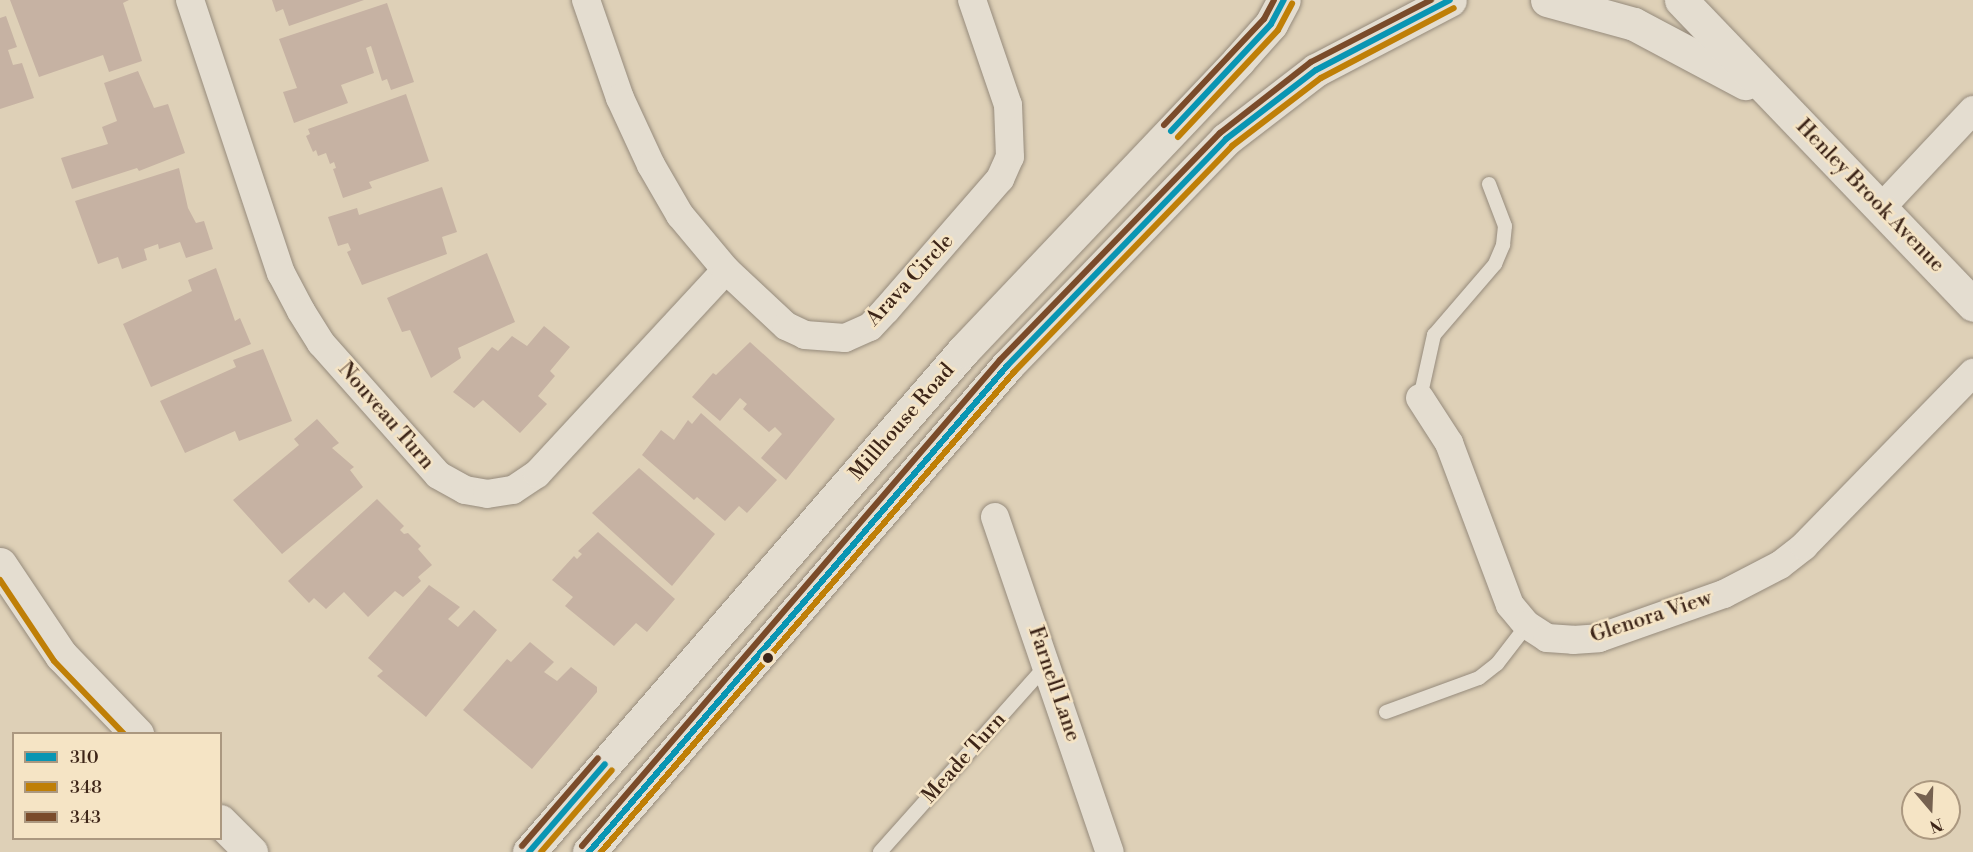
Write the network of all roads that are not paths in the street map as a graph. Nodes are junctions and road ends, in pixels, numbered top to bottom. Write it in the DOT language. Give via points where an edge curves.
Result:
graph roads {
  1 [pos="190,0"];
  2 [pos="586,0"];
  3 [pos="972,0"];
  4 [pos="1284,0"];
  5 [pos="1450,0"];
  6 [pos="1547,0"];
  7 [pos="1681,0"];
  8 [pos="1973,110"];
  9 [pos="1791,115"];
  10 [pos="1489,184"];
  11 [pos="1882,207"];
  12 [pos="726,270"];
  13 [pos="1973,304"];
  14 [pos="1973,373"];
  15 [pos="1420,398"];
  16 [pos="995,517"];
  17 [pos="0,564"];
  18 [pos="1527,625"];
  19 [pos="1047,664"];
  20 [pos="1386,712"];
  21 [pos="135,732"];
  22 [pos="222,822"];
  23 [pos="251,852"];
  24 [pos="529,852"];
  25 [pos="589,852"];
  26 [pos="880,852"];
  27 [pos="1110,852"];
  1 -- 12 [label="street, Nouveau Turn" via="280,273 301,311 321,343 438,476 465,490 488,494 513,490 537,474"];
  2 -- 12 [label="street, Arava Circle" via="620,98 651,165 680,215"];
  3 -- 12 [label="street, Arava Circle" via="1008,105 1010,157 1000,179 886,310 870,327 845,338 805,335 786,326"];
  4 -- 24 [label="main road, Millhouse Road" via="1271,24 963,351"];
  5 -- 25 [label="main road, Millhouse Road" via="1316,70 1226,139 1007,366"];
  6 -- 9 [label="main road, Henley Brook Avenue" via="1634,24 1727,70"];
  7 -- 9 [label="main road, Henley Brook Avenue"];
  8 -- 11 [label="street"];
  9 -- 11 [label="main road, Henley Brook Avenue"];
  10 -- 15 [label="lane, Glenora View" via="1505,226 1503,245 1495,264 1434,335"];
  11 -- 13 [label="main road, Henley Brook Avenue"];
  14 -- 18 [label="street, Glenora View" via="1804,546 1780,565 1725,594 1599,638 1547,638"];
  15 -- 18 [label="street, Glenora View" via="1449,443 1510,605"];
  16 -- 19 [label="street, Farnell Lane"];
  17 -- 21 [label="main road" via="62,655"];
  18 -- 20 [label="lane" via="1497,664 1479,678"];
  19 -- 26 [label="lane, Meade Turn"];
  19 -- 27 [label="street, Farnell Lane"];
  22 -- 23 [label="main road"];
}
